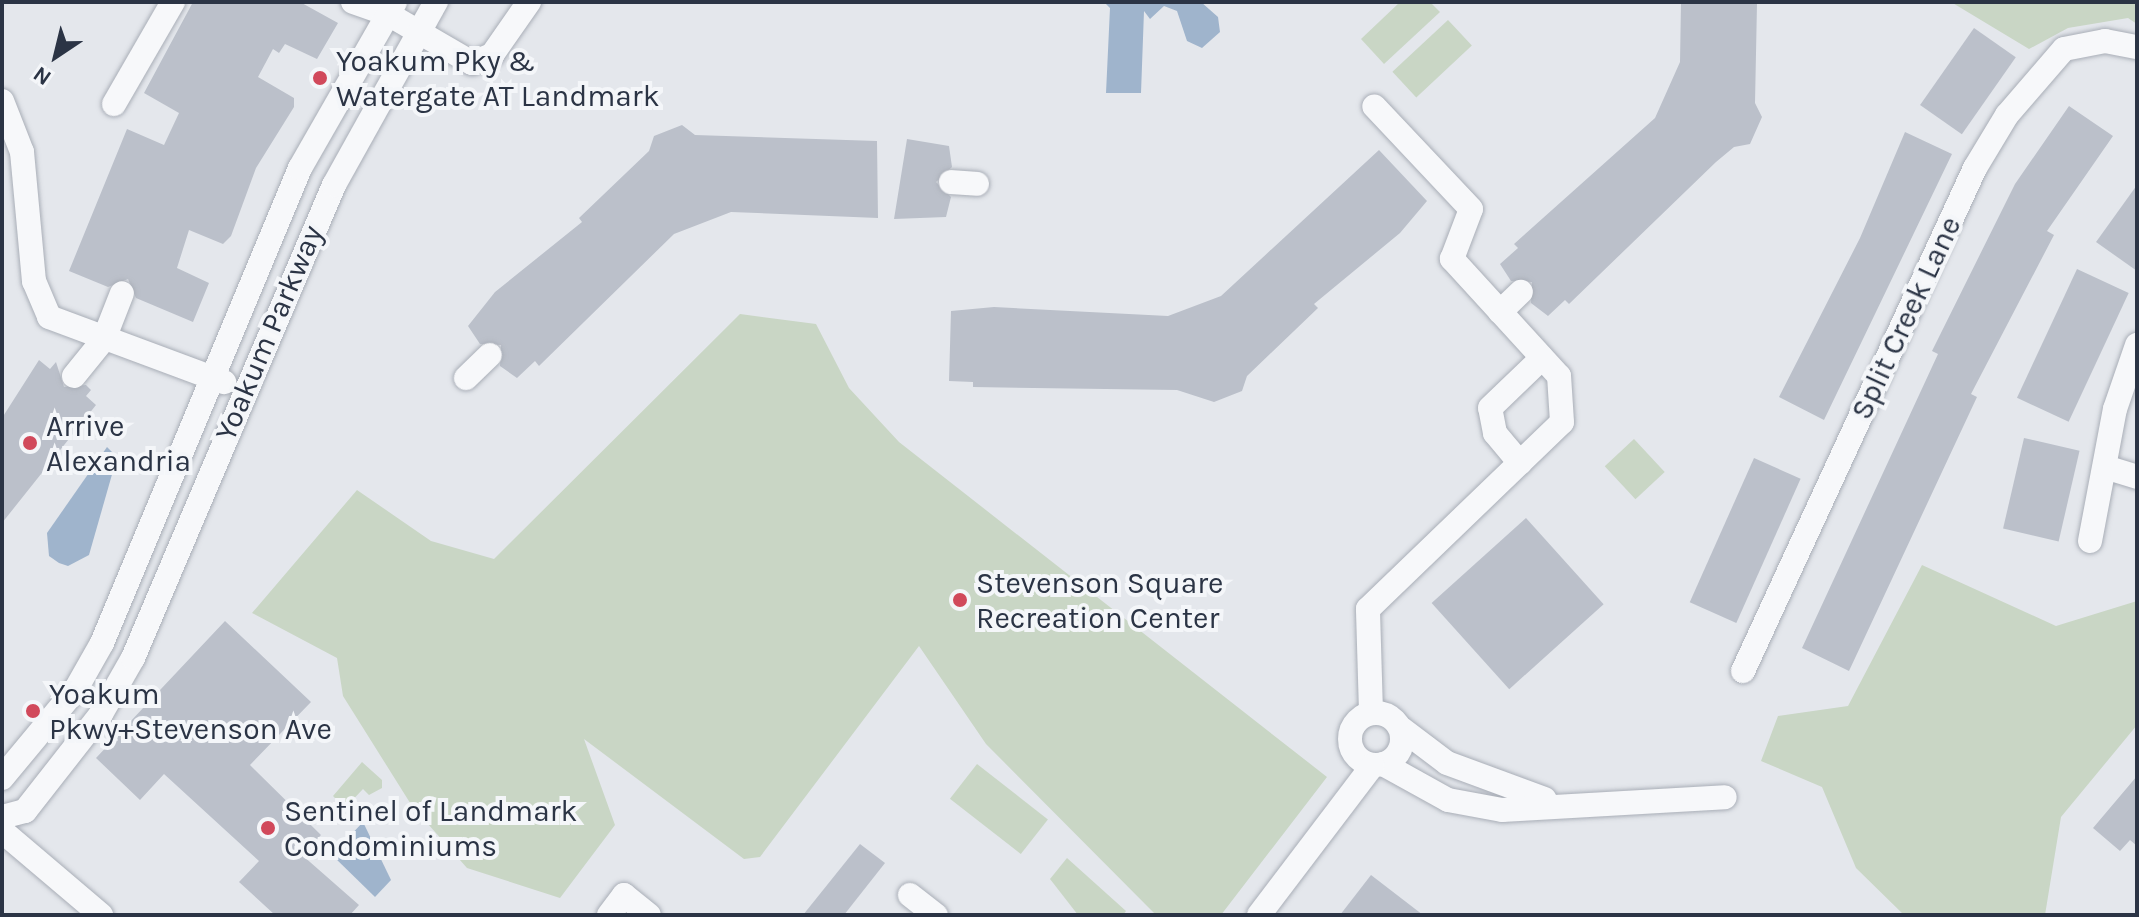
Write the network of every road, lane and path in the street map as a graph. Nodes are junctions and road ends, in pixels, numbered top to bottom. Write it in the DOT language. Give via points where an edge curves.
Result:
graph roads {
  1 [pos="173,2"];
  2 [pos="353,2"];
  3 [pos="436,2"];
  4 [pos="529,2"];
  5 [pos="391,8"];
  6 [pos="419,31"];
  7 [pos="2137,47"];
  8 [pos="2,101"];
  9 [pos="114,104"];
  10 [pos="1374,106"];
  11 [pos="951,182"];
  12 [pos="977,184"];
  13 [pos="1521,292"];
  14 [pos="122,293"];
  15 [pos="1500,312"];
  16 [pos="104,339"];
  17 [pos="2137,345"];
  18 [pos="490,355"];
  19 [pos="1542,358"];
  20 [pos="74,376"];
  21 [pos="466,378"];
  22 [pos="210,382"];
  23 [pos="246,383"];
  24 [pos="1520,463"];
  25 [pos="2105,467"];
  26 [pos="2137,477"];
  27 [pos="2090,541"];
  28 [pos="1743,671"];
  29 [pos="1371,712"];
  30 [pos="1402,729"];
  31 [pos="1377,765"];
  32 [pos="2,778"];
  33 [pos="1725,797"];
  34 [pos="1560,802"];
  35 [pos="2,817"];
  36 [pos="2,831"];
  37 [pos="910,895"];
  38 [pos="101,915"];
  39 [pos="609,915"];
  40 [pos="649,915"];
  41 [pos="936,915"];
  42 [pos="1259,915"];
  1 -- 9 [label="street"];
  2 -- 5 [label="street"];
  3 -- 6 [label="street, Yoakum Parkway"];
  4 -- 6 [label="street" via="492,55 472,63"];
  5 -- 6 [label="street"];
  5 -- 22 [label="street, Yoakum Parkway" via="300,168"];
  6 -- 23 [label="street, Yoakum Parkway" via="334,185"];
  7 -- 28 [label="street, Split Creek Lane" via="2105,41 2064,49 2007,115 1975,168"];
  8 -- 16 [label="street" via="22,152 34,281 49,317"];
  10 -- 15 [label="street" via="1414,164 1471,209 1452,259"];
  11 -- 12 [label="street"];
  13 -- 15 [label="street"];
  14 -- 16 [label="street"];
  15 -- 19 [label="street"];
  16 -- 20 [label="street"];
  16 -- 22 [label="street"];
  17 -- 25 [label="street"];
  18 -- 21 [label="street"];
  19 -- 24 [label="street" via="1559,376 1562,422"];
  19 -- 24 [label="street" via="1490,408 1491,426"];
  22 -- 23 [label="street"];
  22 -- 32 [label="street, Yoakum Parkway" via="102,643 76,689"];
  23 -- 35 [label="street, Yoakum Parkway" via="133,658 101,714 25,811"];
  24 -- 29 [label="street" via="1368,609"];
  25 -- 26 [label="street"];
  25 -- 27 [label="street"];
  29 -- 30 [label="street" via="1390,715"];
  29 -- 31 [label="street" via="1355,721 1349,739 1356,757"];
  30 -- 31 [label="street" via="1402,748"];
  30 -- 34 [label="street" via="1432,755 1481,779"];
  31 -- 34 [label="street" via="1474,806"];
  31 -- 42 [label="street"];
  33 -- 34 [label="street"];
  36 -- 38 [label="street"];
  37 -- 41 [label="street"];
  39 -- 40 [label="street" via="624,895"];
}
